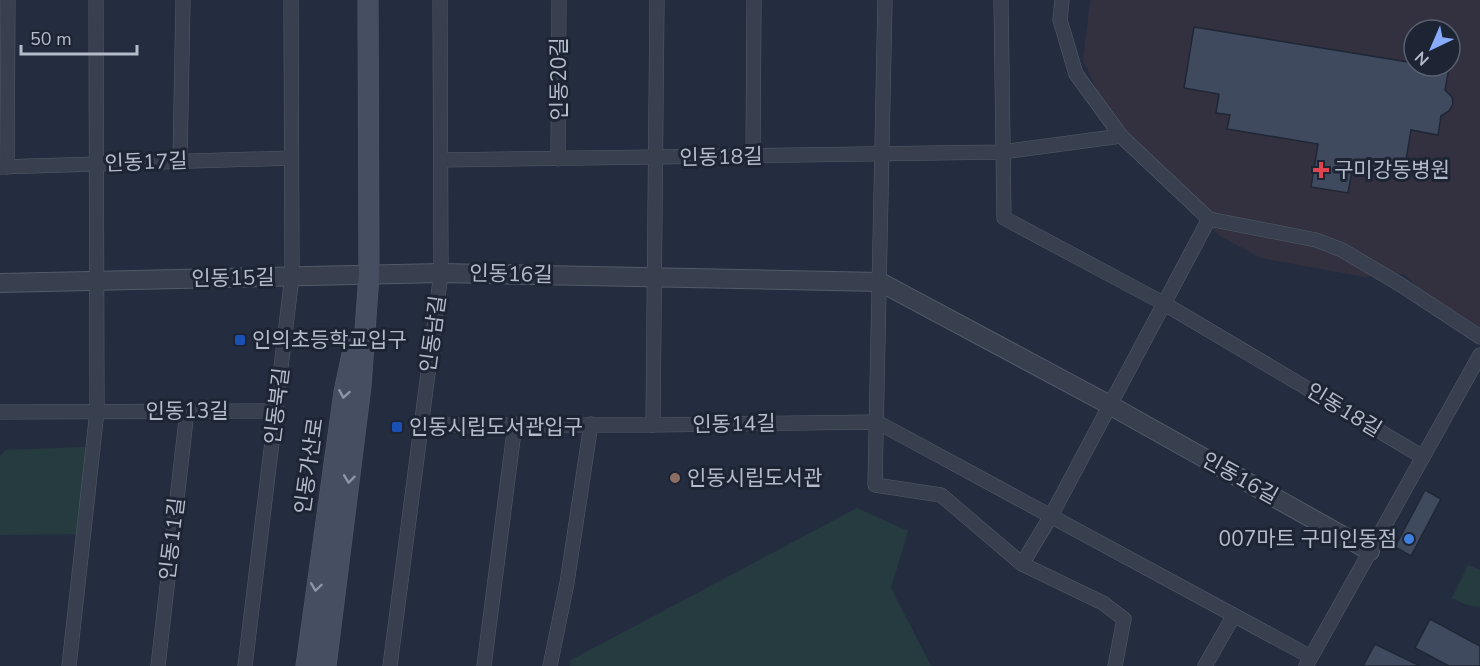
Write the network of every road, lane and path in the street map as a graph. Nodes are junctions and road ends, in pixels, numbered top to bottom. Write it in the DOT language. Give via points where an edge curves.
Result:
graph roads {
  1 [pos="8,0"];
  2 [pos="96,0"];
  3 [pos="183,0"];
  4 [pos="291,0"];
  5 [pos="368,0"];
  6 [pos="440,0"];
  7 [pos="559,0"];
  8 [pos="657,0"];
  9 [pos="754,0"];
  10 [pos="885,0"];
  11 [pos="1001,0"];
  12 [pos="1062,0"];
  13 [pos="1121,136"];
  14 [pos="1002,152"];
  15 [pos="882,155"];
  16 [pos="753,156"];
  17 [pos="291,158"];
  18 [pos="655,158"];
  19 [pos="558,159"];
  20 [pos="441,160"];
  21 [pos="180,161"];
  22 [pos="95,164"];
  23 [pos="4,167"];
  24 [pos="1209,219"];
  25 [pos="441,273"];
  26 [pos="369,275"];
  27 [pos="292,276"];
  28 [pos="654,276"];
  29 [pos="98,281"];
  30 [pos="880,282"];
  31 [pos="0,283"];
  32 [pos="1164,303"];
  33 [pos="1480,337"];
  34 [pos="1480,355"];
  35 [pos="1110,405"];
  36 [pos="97,411"];
  37 [pos="187,411"];
  38 [pos="277,411"];
  39 [pos="0,412"];
  40 [pos="877,422"];
  41 [pos="421,424"];
  42 [pos="515,424"];
  43 [pos="591,424"];
  44 [pos="652,425"];
  45 [pos="1423,457"];
  46 [pos="1051,516"];
  47 [pos="1370,551"];
  48 [pos="1022,564"];
  49 [pos="1234,615"];
  50 [pos="1309,661"];
  51 [pos="69,666"];
  52 [pos="158,666"];
  53 [pos="245,666"];
  54 [pos="306,666"];
  55 [pos="326,666"];
  56 [pos="390,666"];
  57 [pos="484,666"];
  58 [pos="550,666"];
  59 [pos="1115,666"];
  60 [pos="1205,666"];
  1 -- 23 [label="street"];
  2 -- 22 [label="street"];
  3 -- 21 [label="street"];
  4 -- 17 [label="street, 인동북길"];
  5 -- 26 [label="main road, 인동가산로"];
  6 -- 20 [label="street, 인동남길"];
  7 -- 19 [label="street, 인동20길"];
  8 -- 18 [label="street"];
  9 -- 16 [label="street"];
  10 -- 15 [label="street"];
  11 -- 14 [label="street"];
  12 -- 13 [label="street" via="1060,20 1076,74"];
  13 -- 14 [label="street, 인동18길"];
  13 -- 24 [label="street"];
  14 -- 15 [label="street, 인동18길"];
  14 -- 32 [label="street, 인동18길" via="1004,218"];
  15 -- 16 [label="street, 인동18길"];
  15 -- 30 [label="street"];
  16 -- 18 [label="street, 인동18길"];
  17 -- 21 [label="street, 인동17길"];
  17 -- 27 [label="street, 인동북길"];
  18 -- 19 [label="street, 인동18길"];
  18 -- 28 [label="street"];
  19 -- 20 [label="street, 인동18길"];
  20 -- 25 [label="street, 인동남길"];
  21 -- 22 [label="street, 인동17길"];
  22 -- 23 [label="street, 인동17길"];
  22 -- 29 [label="street"];
  24 -- 32 [label="street"];
  24 -- 33 [label="street" via="1316,240 1342,250"];
  25 -- 26 [label="street, 인동16길"];
  25 -- 28 [label="street, 인동16길"];
  25 -- 41 [label="street, 인동남길"];
  26 -- 27 [label="street, 인동15길"];
  26 -- 54 [label="main road, 인동가산로, one-way" via="344,392"];
  26 -- 55 [label="main road, 인동가산로, one-way" via="361,386"];
  27 -- 29 [label="street, 인동15길"];
  27 -- 38 [label="street, 인동북길"];
  28 -- 30 [label="street, 인동16길"];
  28 -- 44 [label="street"];
  29 -- 31 [label="street, 인동15길"];
  29 -- 36 [label="street"];
  30 -- 35 [label="street, 인동16길"];
  30 -- 40 [label="street"];
  32 -- 35 [label="street"];
  32 -- 45 [label="street, 인동18길"];
  34 -- 45 [label="street"];
  35 -- 46 [label="street"];
  35 -- 47 [label="street, 인동16길"];
  36 -- 37 [label="street, 인동13길"];
  36 -- 39 [label="street, 인동13길"];
  36 -- 51 [label="street"];
  37 -- 38 [label="street, 인동13길"];
  37 -- 52 [label="street, 인동11길"];
  38 -- 53 [label="street, 인동북길"];
  40 -- 44 [label="street, 인동14길"];
  40 -- 46 [label="street, 인동14길"];
  40 -- 48 [label="street" via="875,485 941,495"];
  41 -- 42 [label="street, 인동14길"];
  41 -- 56 [label="street, 인동남길"];
  42 -- 43 [label="street, 인동14길"];
  42 -- 57 [label="street"];
  43 -- 44 [label="street, 인동14길"];
  43 -- 58 [label="street"];
  45 -- 47 [label="street"];
  46 -- 48 [label="street"];
  46 -- 49 [label="street, 인동14길"];
  47 -- 50 [label="street"];
  48 -- 59 [label="street" via="1103,603 1124,619"];
  49 -- 50 [label="street, 인동14길"];
  49 -- 60 [label="street"];
}
